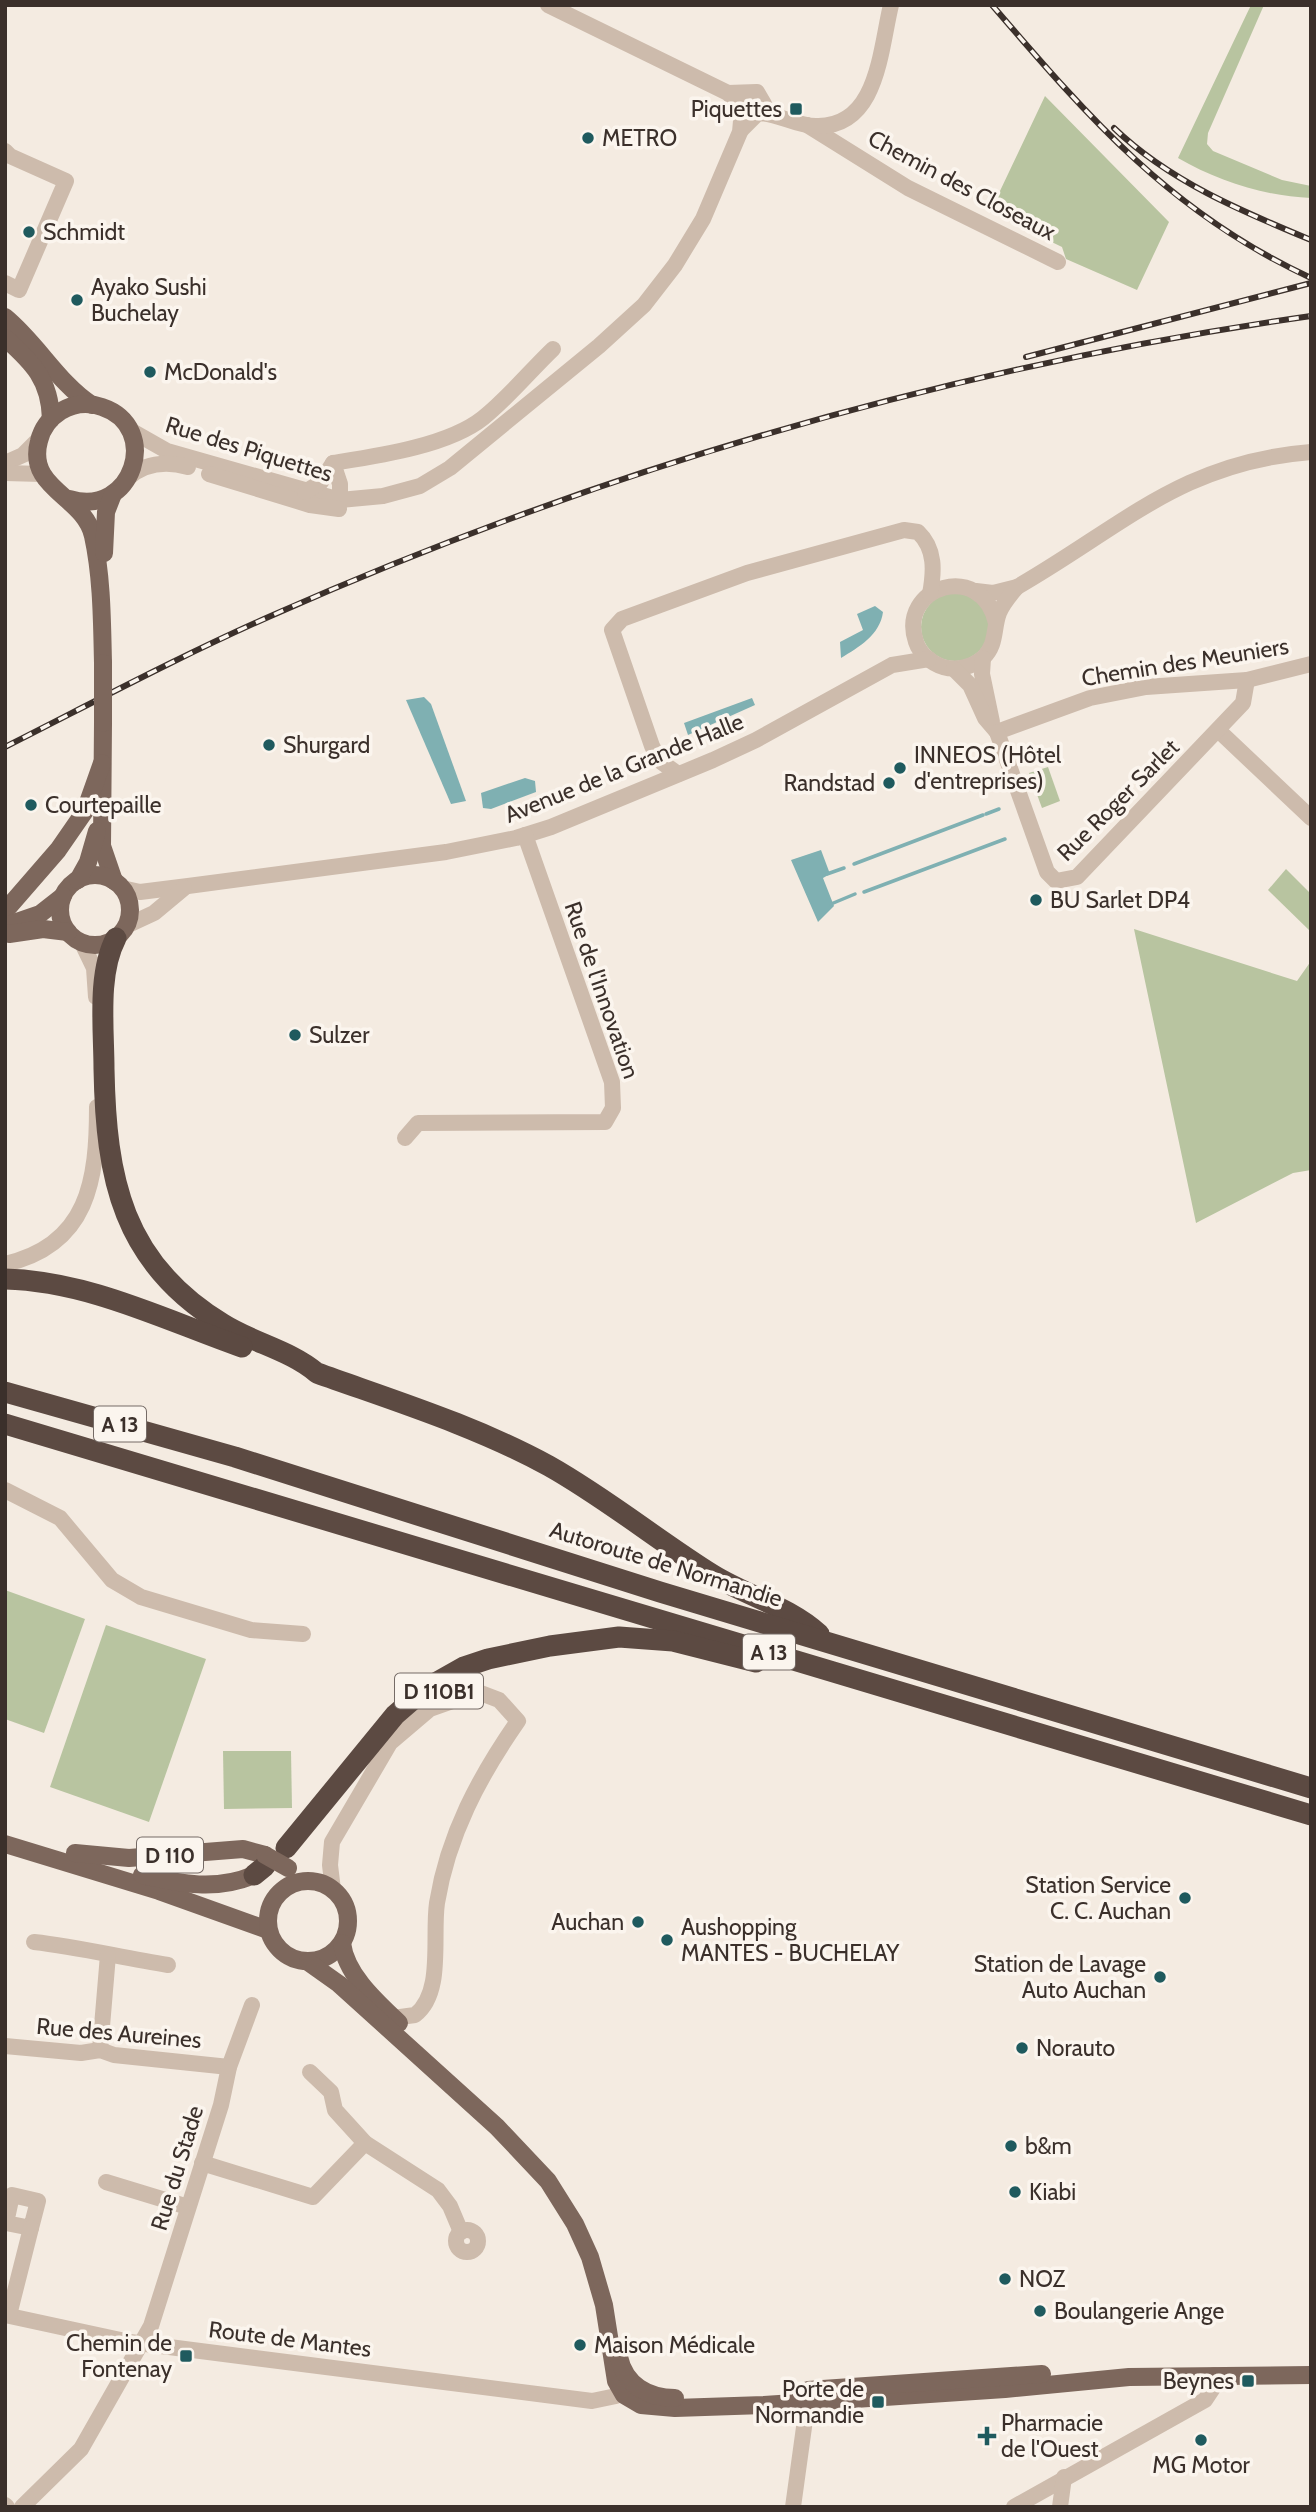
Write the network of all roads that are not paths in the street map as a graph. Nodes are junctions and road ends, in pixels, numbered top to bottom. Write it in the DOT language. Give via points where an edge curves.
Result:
graph roads {
  1 [pos="548,5"];
  2 [pos="891,5"];
  3 [pos="751,106"];
  4 [pos="836,119"];
  5 [pos="807,125"];
  6 [pos="845,148"];
  7 [pos="5,151"];
  8 [pos="1058,262"];
  9 [pos="5,284"];
  10 [pos="5,317"];
  11 [pos="5,338"];
  12 [pos="553,349"];
  13 [pos="92,405"];
  14 [pos="51,419"];
  15 [pos="130,430"];
  16 [pos="39,439"];
  17 [pos="1311,452"];
  18 [pos="5,463"];
  19 [pos="333,463"];
  20 [pos="5,473"];
  21 [pos="42,474"];
  22 [pos="128,478"];
  23 [pos="305,492"];
  24 [pos="113,494"];
  25 [pos="70,499"];
  26 [pos="334,504"];
  27 [pos="931,555"];
  28 [pos="958,586"];
  29 [pos="1017,587"];
  30 [pos="976,591"];
  31 [pos="930,594"];
  32 [pos="102,619"];
  33 [pos="996,623"];
  34 [pos="914,631"];
  35 [pos="983,658"];
  36 [pos="929,659"];
  37 [pos="892,665"];
  38 [pos="954,668"];
  39 [pos="1309,668"];
  40 [pos="1247,680"];
  41 [pos="995,728"];
  42 [pos="1218,730"];
  43 [pos="652,746"];
  44 [pos="102,763"];
  45 [pos="678,775"];
  46 [pos="648,787"];
  47 [pos="102,807"];
  48 [pos="1311,818"];
  49 [pos="525,835"];
  50 [pos="78,880"];
  51 [pos="118,884"];
  52 [pos="188,886"];
  53 [pos="63,896"];
  54 [pos="5,911"];
  55 [pos="5,926"];
  56 [pos="68,932"];
  57 [pos="121,932"];
  58 [pos="5,935"];
  59 [pos="82,943"];
  60 [pos="405,1138"];
  61 [pos="5,1265"];
  62 [pos="5,1279"];
  63 [pos="317,1373"];
  64 [pos="5,1392"];
  65 [pos="5,1424"];
  66 [pos="5,1490"];
  67 [pos="303,1634"];
  68 [pos="825,1640"];
  69 [pos="502,1658"];
  70 [pos="806,1663"];
  71 [pos="390,1743"];
  72 [pos="1311,1788"];
  73 [pos="1311,1815"];
  74 [pos="5,1833"];
  75 [pos="5,1844"];
  76 [pos="75,1853"];
  77 [pos="287,1858"];
  78 [pos="262,1865"];
  79 [pos="308,1881"];
  80 [pos="333,1890"];
  81 [pos="268,1930"];
  82 [pos="34,1942"];
  83 [pos="342,1943"];
  84 [pos="108,1955"];
  85 [pos="308,1962"];
  86 [pos="167,1965"];
  87 [pos="252,2005"];
  88 [pos="393,2018"];
  89 [pos="5,2046"];
  90 [pos="100,2050"];
  91 [pos="229,2067"];
  92 [pos="310,2072"];
  93 [pos="365,2143"];
  94 [pos="202,2163"];
  95 [pos="106,2182"];
  96 [pos="188,2207"];
  97 [pos="32,2228"];
  98 [pos="461,2232"];
  99 [pos="7,2315"];
  100 [pos="142,2343"];
  101 [pos="1311,2366"];
  102 [pos="1239,2374"];
  103 [pos="1214,2375"];
  104 [pos="1311,2375"];
  105 [pos="624,2383"];
  106 [pos="809,2396"];
  107 [pos="1064,2477"];
  108 [pos="22,2507"];
  109 [pos="793,2507"];
  110 [pos="1014,2507"];
  111 [pos="1060,2507"];
  1 -- 3 [label="street"];
  2 -- 4 [label="street" via="865,103"];
  3 -- 4 [label="street"];
  3 -- 5 [label="street"];
  3 -- 26 [label="street, Rue des Piquettes" via="703,219 644,305 506,425 469,464 438,486 379,508 358,510"];
  4 -- 5 [label="street"];
  4 -- 6 [label="street, Chemin des Closeaux"];
  5 -- 6 [label="street, Chemin des Closeaux"];
  6 -- 8 [label="street, Chemin des Closeaux" via="908,188"];
  7 -- 9 [label="street" via="66,181 19,290"];
  10 -- 13 [label="main road" via="36,345 72,390"];
  11 -- 14 [label="main road" via="48,387"];
  12 -- 19 [label="street" via="483,418 463,430"];
  13 -- 14 [label="main road" via="71,407"];
  13 -- 15 [label="main road" via="115,414"];
  14 -- 16 [label="main road"];
  15 -- 22 [label="main road" via="135,455"];
  15 -- 23 [label="street, Rue des Piquettes" via="167,451"];
  16 -- 18 [label="street" via="23,455"];
  16 -- 21 [label="main road" via="37,457"];
  17 -- 29 [label="street" via="1241,462 1189,480"];
  19 -- 23 [label="street" via="321,482"];
  19 -- 26 [label="street" via="340,484"];
  20 -- 21 [label="street"];
  21 -- 25 [label="main road" via="52,488"];
  22 -- 24 [label="main road"];
  22 -- 26 [label="street, Rue des Piquettes" via="148,466 174,463 275,496"];
  23 -- 26 [label="street, Rue des Piquettes"];
  24 -- 25 [label="main road" via="90,502"];
  24 -- 32 [label="main road" via="105,520"];
  25 -- 32 [label="main road" via="93,534"];
  27 -- 28 [label="street"];
  27 -- 31 [label="street"];
  27 -- 43 [label="street" via="918,532 904,530 747,573 622,620 612,636"];
  28 -- 30 [label="street"];
  28 -- 31 [label="street"];
  29 -- 30 [label="street" via="993,593"];
  29 -- 33 [label="street"];
  30 -- 33 [label="street" via="989,603"];
  31 -- 34 [label="street" via="917,611"];
  32 -- 44 [label="main road, bridge"];
  33 -- 35 [label="street" via="994,642"];
  34 -- 36 [label="street" via="918,647"];
  34 -- 37 [label="street, Avenue de la Grande Halle" via="908,647"];
  35 -- 38 [label="street"];
  35 -- 41 [label="street" via="982,674"];
  36 -- 37 [label="street, Avenue de la Grande Halle"];
  36 -- 38 [label="street"];
  37 -- 45 [label="street, Avenue de la Grande Halle" via="756,740"];
  38 -- 41 [label="street" via="970,684 985,718"];
  39 -- 40 [label="street, Chemin des Meuniers"];
  40 -- 41 [label="street, Chemin des Meuniers" via="1146,687 1090,698"];
  40 -- 42 [label="street, Rue Roger Sarlet" via="1243,703"];
  41 -- 42 [label="street, Rue Roger Sarlet" via="1047,872 1056,881 1077,877"];
  42 -- 48 [label="street"];
  43 -- 45 [label="street" via="660,761"];
  43 -- 46 [label="street"];
  44 -- 47 [label="main road"];
  44 -- 54 [label="main road" via="85,811"];
  45 -- 46 [label="street, Avenue de la Grande Halle"];
  46 -- 49 [label="street, Avenue de la Grande Halle"];
  47 -- 50 [label="main road" via="91,854"];
  47 -- 51 [label="main road" via="103,854"];
  49 -- 52 [label="street, Avenue de la Grande Halle" via="446,852"];
  49 -- 60 [label="street, Rue de l'Innovation" via="611,1082 613,1108 605,1122 418,1123"];
  50 -- 51 [label="main road" via="96,875"];
  50 -- 53 [label="main road"];
  51 -- 52 [label="street, Avenue de la Grande Halle" via="140,892"];
  51 -- 57 [label="main road" via="130,905"];
  52 -- 57 [label="street" via="155,913"];
  53 -- 55 [label="main road" via="40,914"];
  53 -- 56 [label="main road" via="60,912"];
  56 -- 58 [label="main road" via="43,929"];
  56 -- 59 [label="main road"];
  57 -- 59 [label="main road" via="102,944"];
  57 -- 63 [label="highway" via="109,955 105,996 106,1121 111,1168 131,1226 161,1273 190,1301 224,1325 303,1361"];
  59 -- 61 [label="street" via="95,977 94,1175 79,1212 61,1234 29,1257"];
  62 -- 63 [label="highway" via="36,1280 92,1293"];
  63 -- 68 [label="highway" via="525,1453 589,1490 727,1584 802,1618"];
  64 -- 68 [label="highway, Autoroute de Normandie / A 13" via="235,1457"];
  65 -- 70 [label="highway, A 13"];
  66 -- 67 [label="street" via="60,1518 112,1580 141,1597 251,1630"];
  68 -- 72 [label="highway, Autoroute de Normandie / A 13"];
  69 -- 70 [label="highway" via="582,1641 645,1637 791,1671"];
  69 -- 71 [label="highway, D 110B1" via="466,1674 419,1705"];
  69 -- 77 [label="highway" via="464,1667 395,1714"];
  70 -- 73 [label="highway, A 13"];
  71 -- 80 [label="street, D 110B1" via="330,1849"];
  71 -- 88 [label="street" via="430,1709 478,1692 499,1700 518,1721 457,1826 435,1916 431,1995 415,2015"];
  74 -- 76 [label="main road, D 110"];
  75 -- 81 [label="main road, D 110"];
  76 -- 78 [label="main road, D 110" via="129,1858 243,1849"];
  76 -- 78 [label="main road" via="136,1874 197,1885 223,1885"];
  77 -- 78 [label="main road, D 110, bridge"];
  77 -- 79 [label="main road, D 110"];
  79 -- 80 [label="main road"];
  79 -- 81 [label="main road" via="290,1885 276,1896"];
  80 -- 83 [label="main road" via="347,1911"];
  81 -- 85 [label="main road" via="285,1955"];
  82 -- 84 [label="street" via="90,1948"];
  83 -- 85 [label="main road" via="331,1955"];
  83 -- 88 [label="main road" via="350,1967"];
  84 -- 86 [label="street"];
  84 -- 90 [label="street"];
  85 -- 105 [label="main road" via="339,1984 497,2127 552,2187 593,2265"];
  87 -- 91 [label="street, Rue du Stade"];
  88 -- 105 [label="main road" via="522,2140 562,2187 602,2271"];
  89 -- 90 [label="street, Rue des Aureines" via="81,2053"];
  90 -- 91 [label="street, Rue des Aureines"];
  91 -- 94 [label="street, Rue du Stade"];
  92 -- 93 [label="street" via="331,2092 335,2110"];
  93 -- 94 [label="street" via="313,2197"];
  93 -- 98 [label="street" via="438,2190"];
  94 -- 96 [label="street, Rue du Stade"];
  95 -- 96 [label="street"];
  96 -- 100 [label="street, Rue du Stade"];
  97 -- 99 [label="street"];
  99 -- 100 [label="street, Route de Mantes"];
  100 -- 105 [label="street, Route de Mantes" via="570,2397"];
  100 -- 108 [label="street" via="81,2449"];
  101 -- 102 [label="main road"];
  102 -- 103 [label="main road"];
  102 -- 104 [label="main road"];
  103 -- 106 [label="main road" via="1051,2373"];
  103 -- 107 [label="street" via="1205,2400"];
  105 -- 106 [label="main road" via="634,2402 656,2408"];
  106 -- 109 [label="street"];
  107 -- 110 [label="street"];
  107 -- 111 [label="street"];
}
